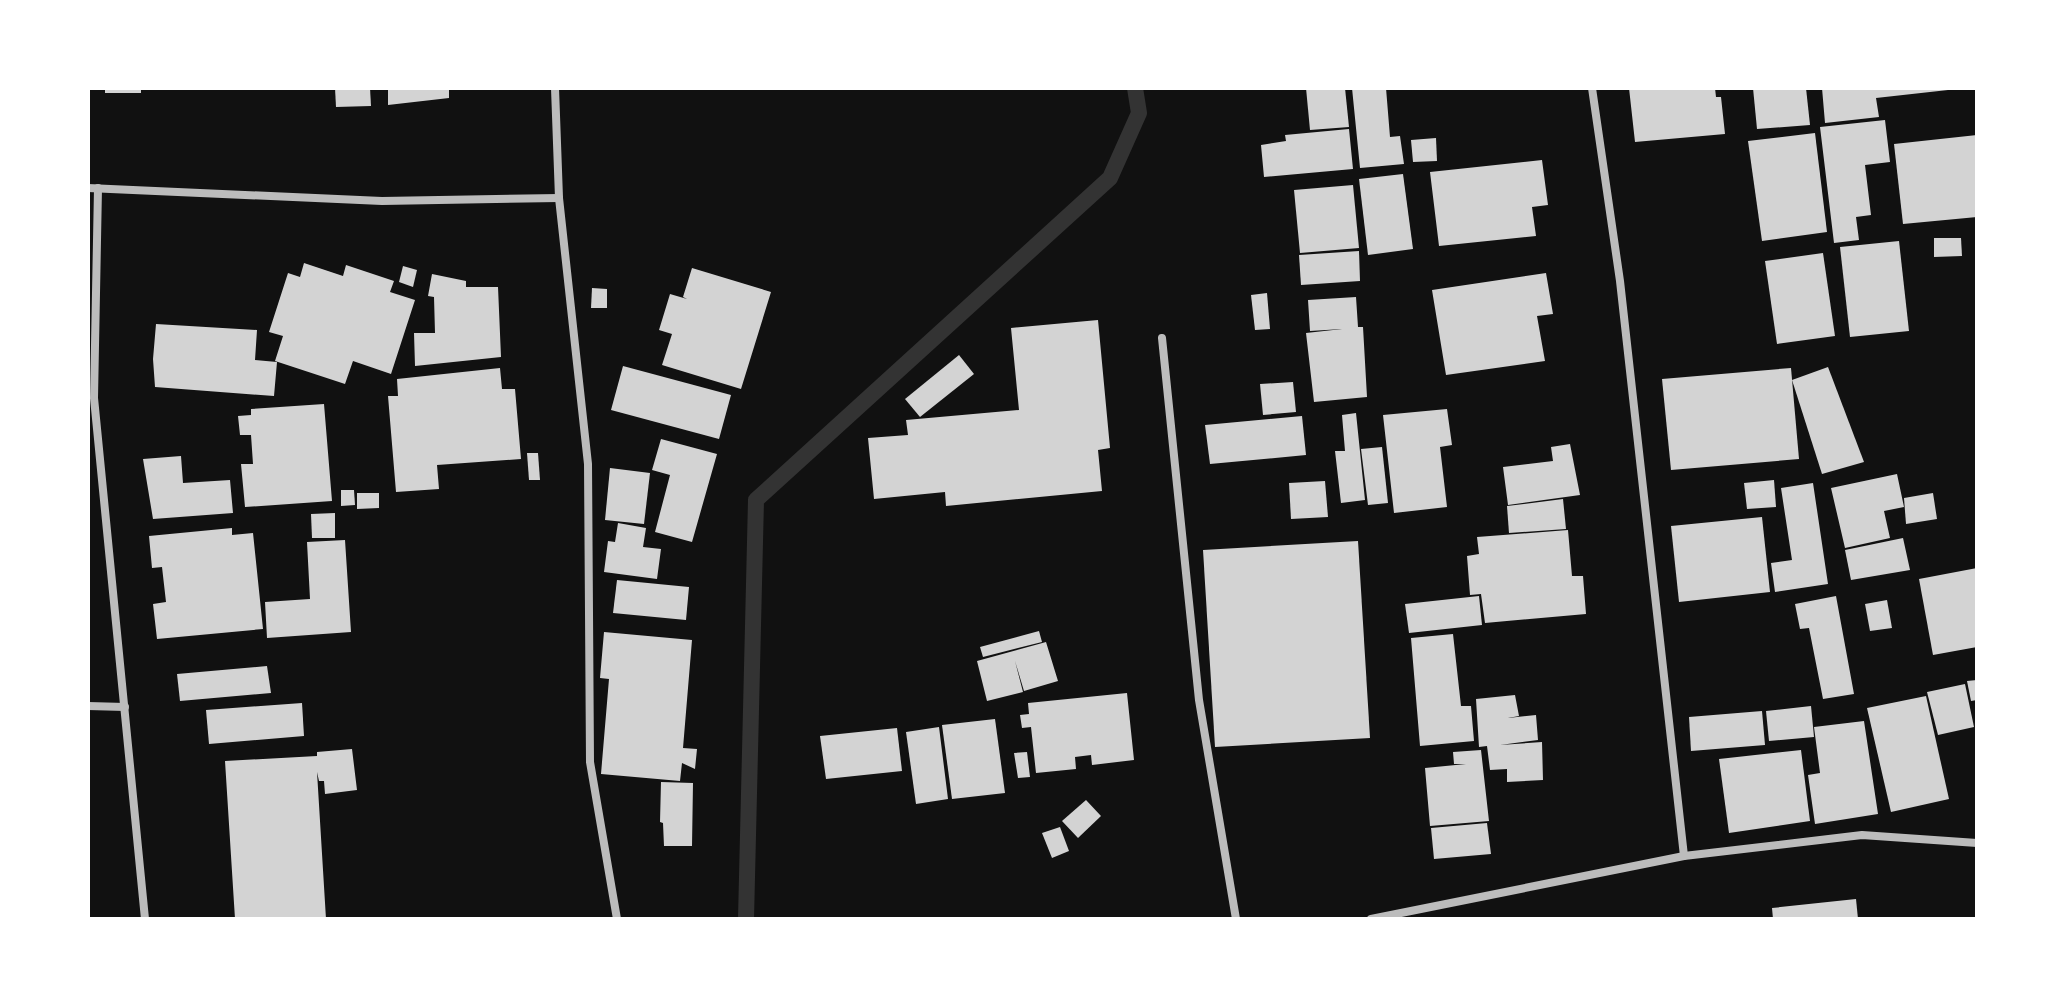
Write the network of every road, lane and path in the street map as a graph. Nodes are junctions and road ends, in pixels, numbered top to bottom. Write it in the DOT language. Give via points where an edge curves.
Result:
graph roads {
  1 [pos="555,88"];
  2 [pos="1592,88"];
  3 [pos="88,188"];
  4 [pos="98,188"];
  5 [pos="559,198"];
  6 [pos="1162,338"];
  7 [pos="88,706"];
  8 [pos="125,707"];
  9 [pos="1977,843"];
  10 [pos="1684,856"];
  11 [pos="145,919"];
  12 [pos="617,919"];
  13 [pos="1236,919"];
  14 [pos="1371,919"];
  1 -- 5 [label="street"];
  2 -- 10 [label="street" via="1620,281"];
  3 -- 4 [label="street"];
  4 -- 5 [label="street" via="382,201"];
  4 -- 8 [label="street" via="94,398"];
  5 -- 12 [label="street" via="588,464 590,762"];
  6 -- 13 [label="street" via="1199,700"];
  7 -- 8 [label="street"];
  8 -- 11 [label="street"];
  9 -- 10 [label="street" via="1862,835"];
  10 -- 14 [label="street"];
}
